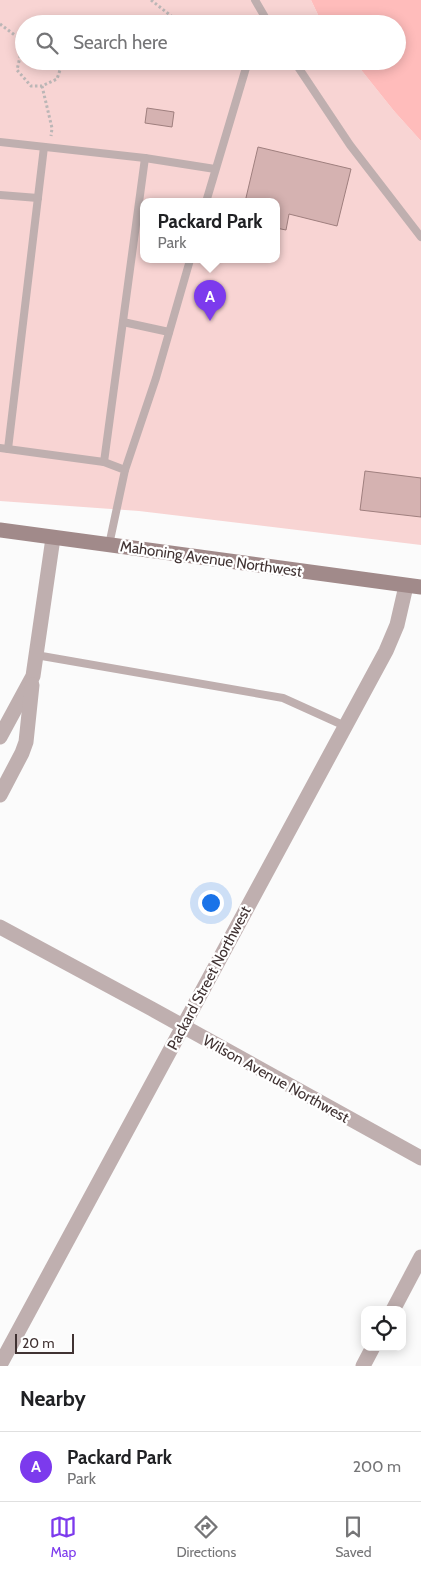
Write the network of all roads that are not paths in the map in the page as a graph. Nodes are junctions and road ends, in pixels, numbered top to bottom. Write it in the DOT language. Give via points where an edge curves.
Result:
graph roads {
  1 [pos="255,0"];
  2 [pos="263,15"];
  3 [pos="245,70"];
  4 [pos="300,70"];
  5 [pos="0,142"];
  6 [pos="47,147"];
  7 [pos="145,158"];
  8 [pos="215,169"];
  9 [pos="0,195"];
  10 [pos="38,198"];
  11 [pos="207,198"];
  12 [pos="421,237"];
  13 [pos="189,263"];
  14 [pos="123,322"];
  15 [pos="169,332"];
  16 [pos="4,448"];
  17 [pos="104,462"];
  18 [pos="125,470"];
  19 [pos="0,530"];
  20 [pos="53,538"];
  21 [pos="109,545"];
  22 [pos="413,586"];
  23 [pos="36,655"];
  24 [pos="33,676"];
  25 [pos="345,726"];
  26 [pos="0,737"];
  27 [pos="0,795"];
  28 [pos="0,927"];
  29 [pos="182,1026"];
  30 [pos="421,1158"];
  31 [pos="421,1257"];
  32 [pos="395,1306"];
  33 [pos="371,1351"];
  34 [pos="0,1365"];
  35 [pos="363,1366"];
  1 -- 2 [label="lane"];
  3 -- 8 [label="lane"];
  4 -- 12 [label="lane" via="350,145"];
  5 -- 6 [label="lane"];
  6 -- 7 [label="lane"];
  6 -- 10 [label="lane"];
  7 -- 8 [label="lane"];
  7 -- 14 [label="lane"];
  8 -- 11 [label="lane"];
  9 -- 10 [label="lane"];
  10 -- 16 [label="lane"];
  13 -- 15 [label="lane"];
  14 -- 15 [label="lane"];
  14 -- 17 [label="lane"];
  15 -- 18 [label="lane"];
  16 -- 17 [label="lane"];
  17 -- 18 [label="lane"];
  18 -- 21 [label="lane"];
  19 -- 20 [label="main road, Mahoning Avenue Northwest"];
  20 -- 21 [label="main road, Mahoning Avenue Northwest"];
  20 -- 23 [label="street"];
  21 -- 22 [label="main road, Mahoning Avenue Northwest"];
  22 -- 25 [label="street, Packard Street Northwest" via="386,650"];
  23 -- 24 [label="street"];
  23 -- 25 [label="lane" via="284,698"];
  24 -- 26 [label="street"];
  24 -- 27 [label="street" via="26,742"];
  25 -- 29 [label="street, Packard Street Northwest"];
  28 -- 29 [label="street, Wilson Avenue Northwest"];
  29 -- 30 [label="street, Wilson Avenue Northwest"];
  29 -- 34 [label="street, Packard Street Northwest"];
  31 -- 32 [label="street"];
  33 -- 35 [label="street"];
}
